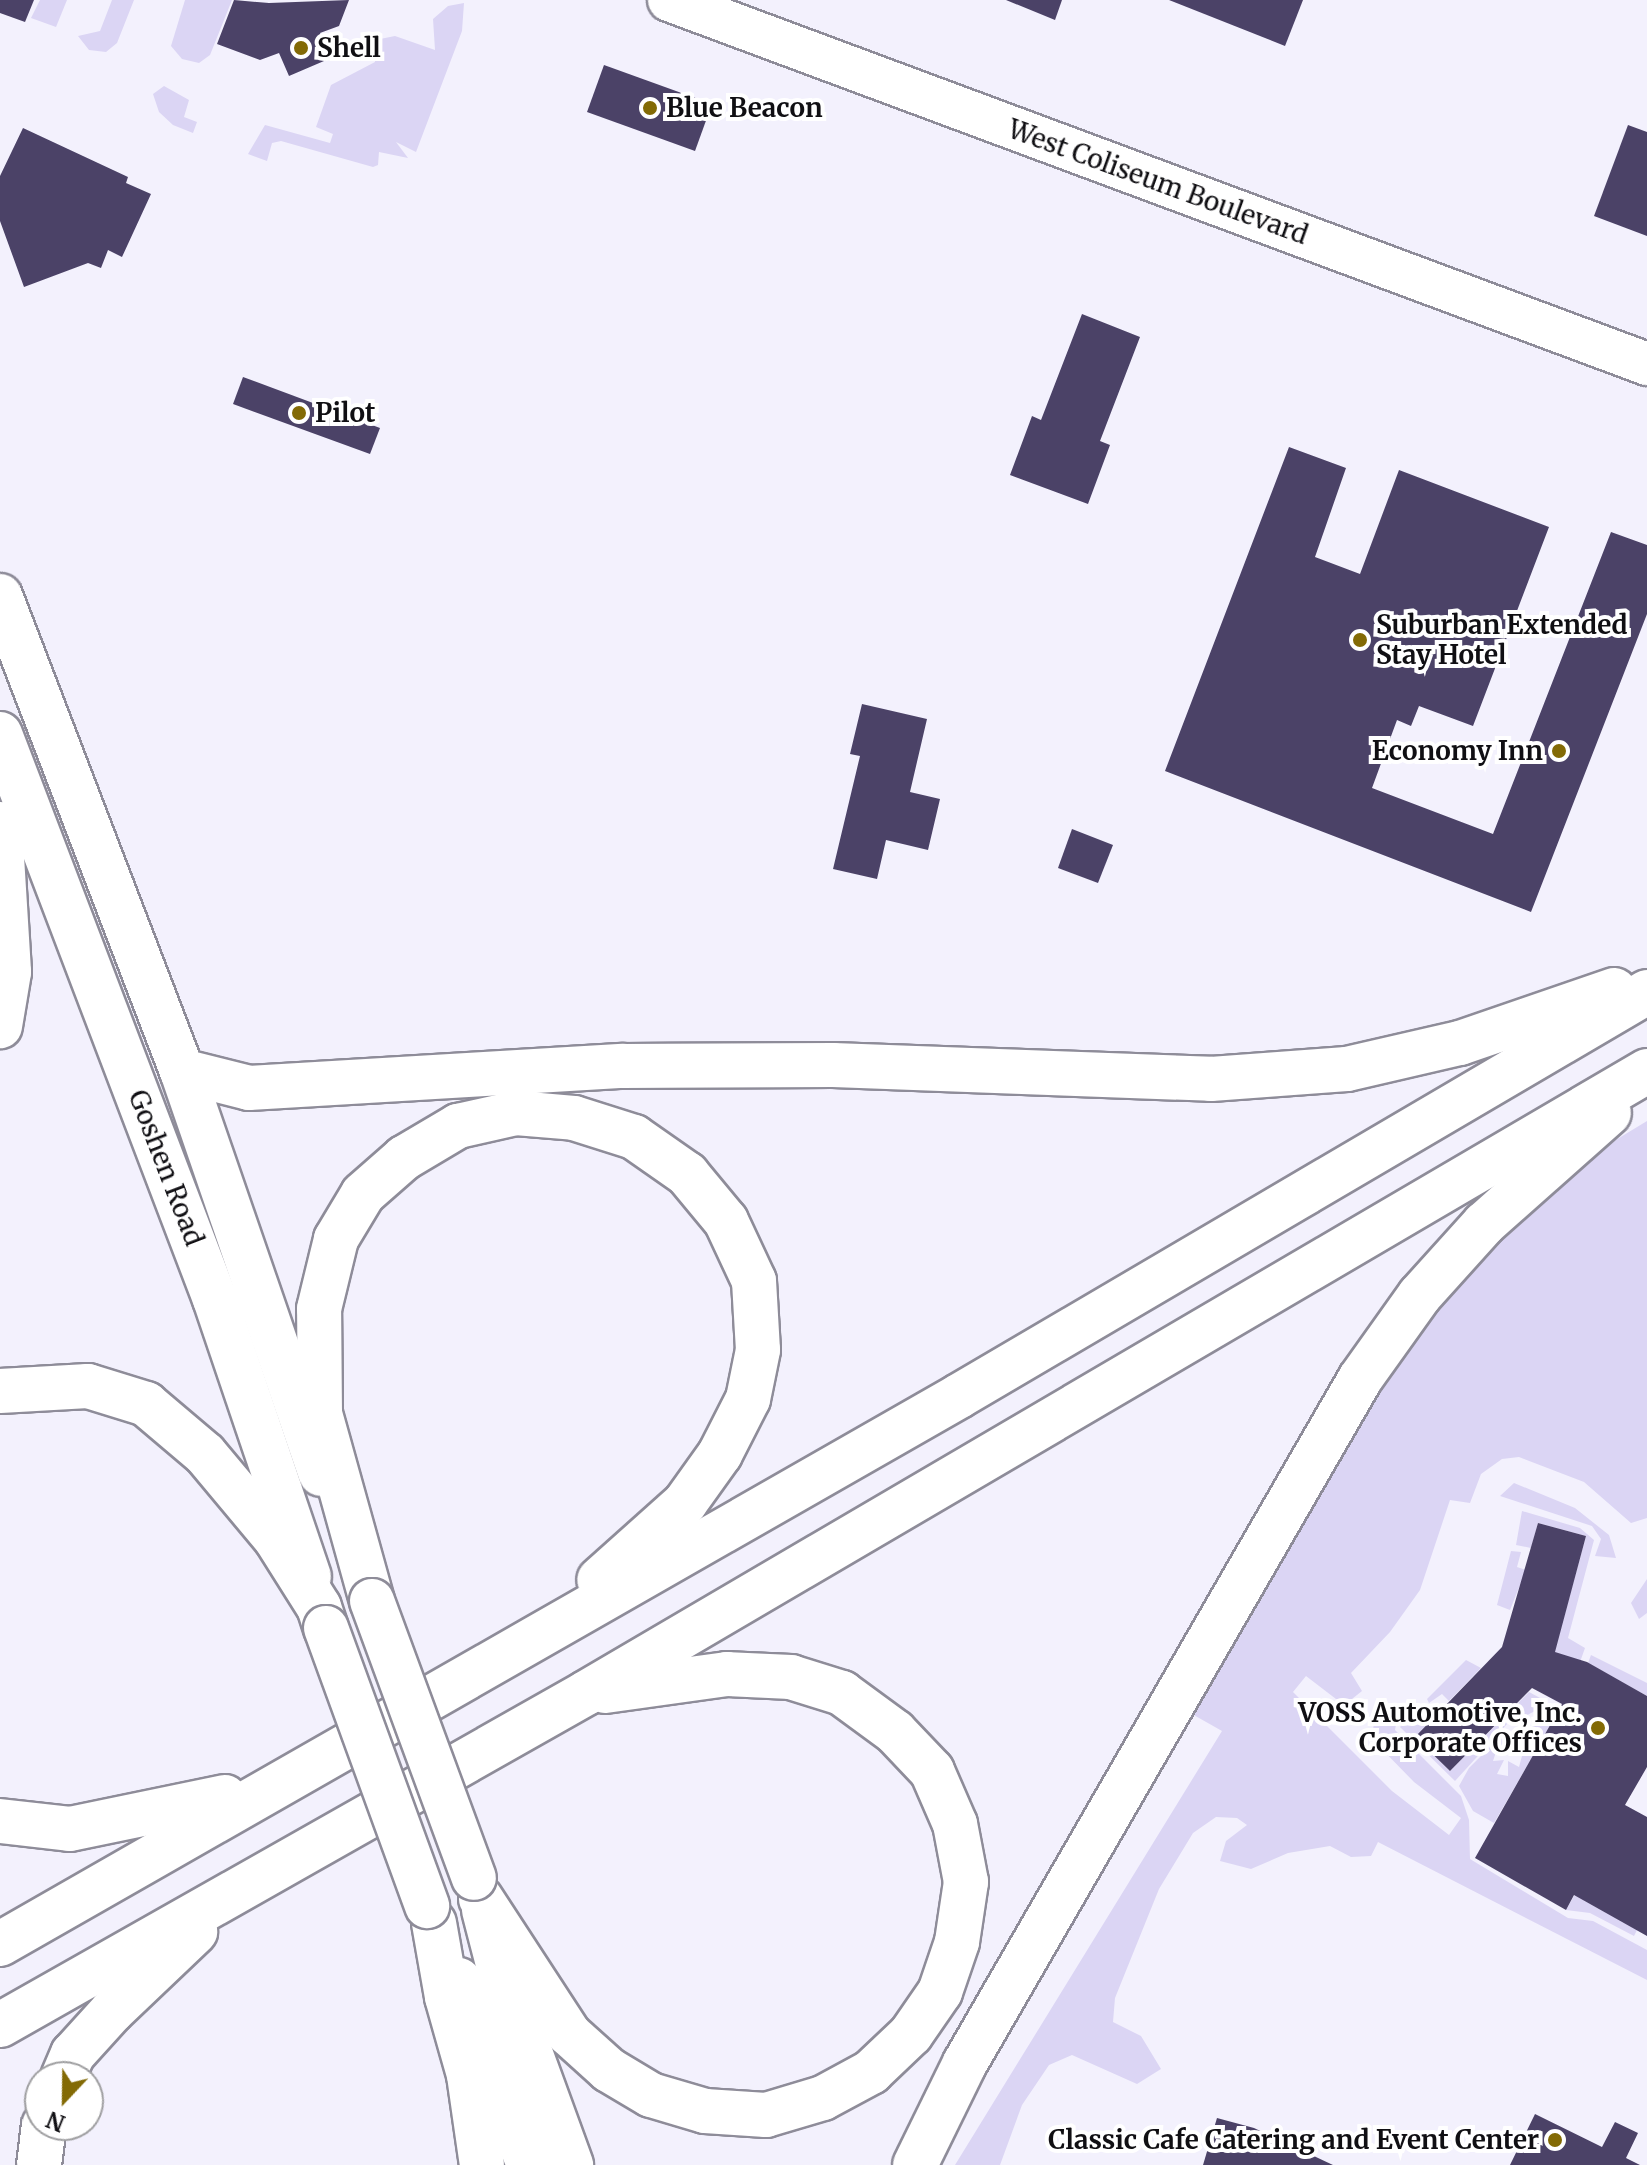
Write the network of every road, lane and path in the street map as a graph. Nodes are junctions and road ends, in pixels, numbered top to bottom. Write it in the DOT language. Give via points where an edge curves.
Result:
graph roads {
  1 [pos="669,0"];
  2 [pos="1647,364"];
  3 [pos="0,596"];
  4 [pos="0,734"];
  5 [pos="0,824"];
  6 [pos="1647,979"];
  7 [pos="1647,992"];
  8 [pos="0,1026"];
  9 [pos="182,1071"];
  10 [pos="1647,1072"];
  11 [pos="0,1391"];
  12 [pos="369,1590"];
  13 [pos="323,1618"];
  14 [pos="555,1625"];
  15 [pos="586,1693"];
  16 [pos="270,1786"];
  17 [pos="0,1821"];
  18 [pos="250,1880"];
  19 [pos="478,1889"];
  20 [pos="430,1914"];
  21 [pos="0,1944"];
  22 [pos="0,2025"];
  23 [pos="70,2061"];
  24 [pos="42,2141"];
  25 [pos="39,2165"];
  26 [pos="482,2165"];
  27 [pos="529,2165"];
  28 [pos="571,2165"];
  29 [pos="915,2165"];
  1 -- 2 [label="main road, West Coliseum Boulevard"];
  3 -- 9 [label="highway"];
  4 -- 13 [label="highway, Goshen Road" via="215,1299"];
  5 -- 8 [label="highway" via="9,972"];
  6 -- 9 [label="highway" via="1432,1050 1347,1069 1211,1079 833,1065 623,1066 249,1088"];
  7 -- 14 [label="highway" via="959,1396"];
  9 -- 12 [label="highway" via="300,1424"];
  10 -- 15 [label="highway"];
  10 -- 29 [label="highway" via="1587,1136 1484,1224 1420,1295 1360,1379 965,2063"];
  11 -- 13 [label="highway" via="88,1386 146,1404 205,1454 276,1539"];
  12 -- 14 [label="highway" via="320,1414 319,1309 336,1239 363,1194 404,1158 458,1126 516,1113 574,1118 634,1137 687,1174 726,1221 754,1281 758,1350 748,1399 720,1454 685,1503"];
  12 -- 19 [label="highway, bridge"];
  13 -- 20 [label="highway, bridge"];
  14 -- 16 [label="highway"];
  15 -- 18 [label="highway"];
  15 -- 19 [label="highway" via="727,1674 791,1677 842,1693 895,1732 932,1771 955,1824 966,1882 957,1942 940,1992 911,2034 871,2072 823,2098 766,2115 705,2111 651,2095 609,2070 569,2034"];
  16 -- 17 [label="highway" via="70,1829"];
  16 -- 21 [label="highway"];
  18 -- 22 [label="highway"];
  18 -- 23 [label="highway" via="112,2011"];
  19 -- 28 [label="highway" via="498,1964"];
  20 -- 26 [label="highway" via="469,2075"];
  20 -- 27 [label="highway"];
  24 -- 25 [label="highway"];
}
